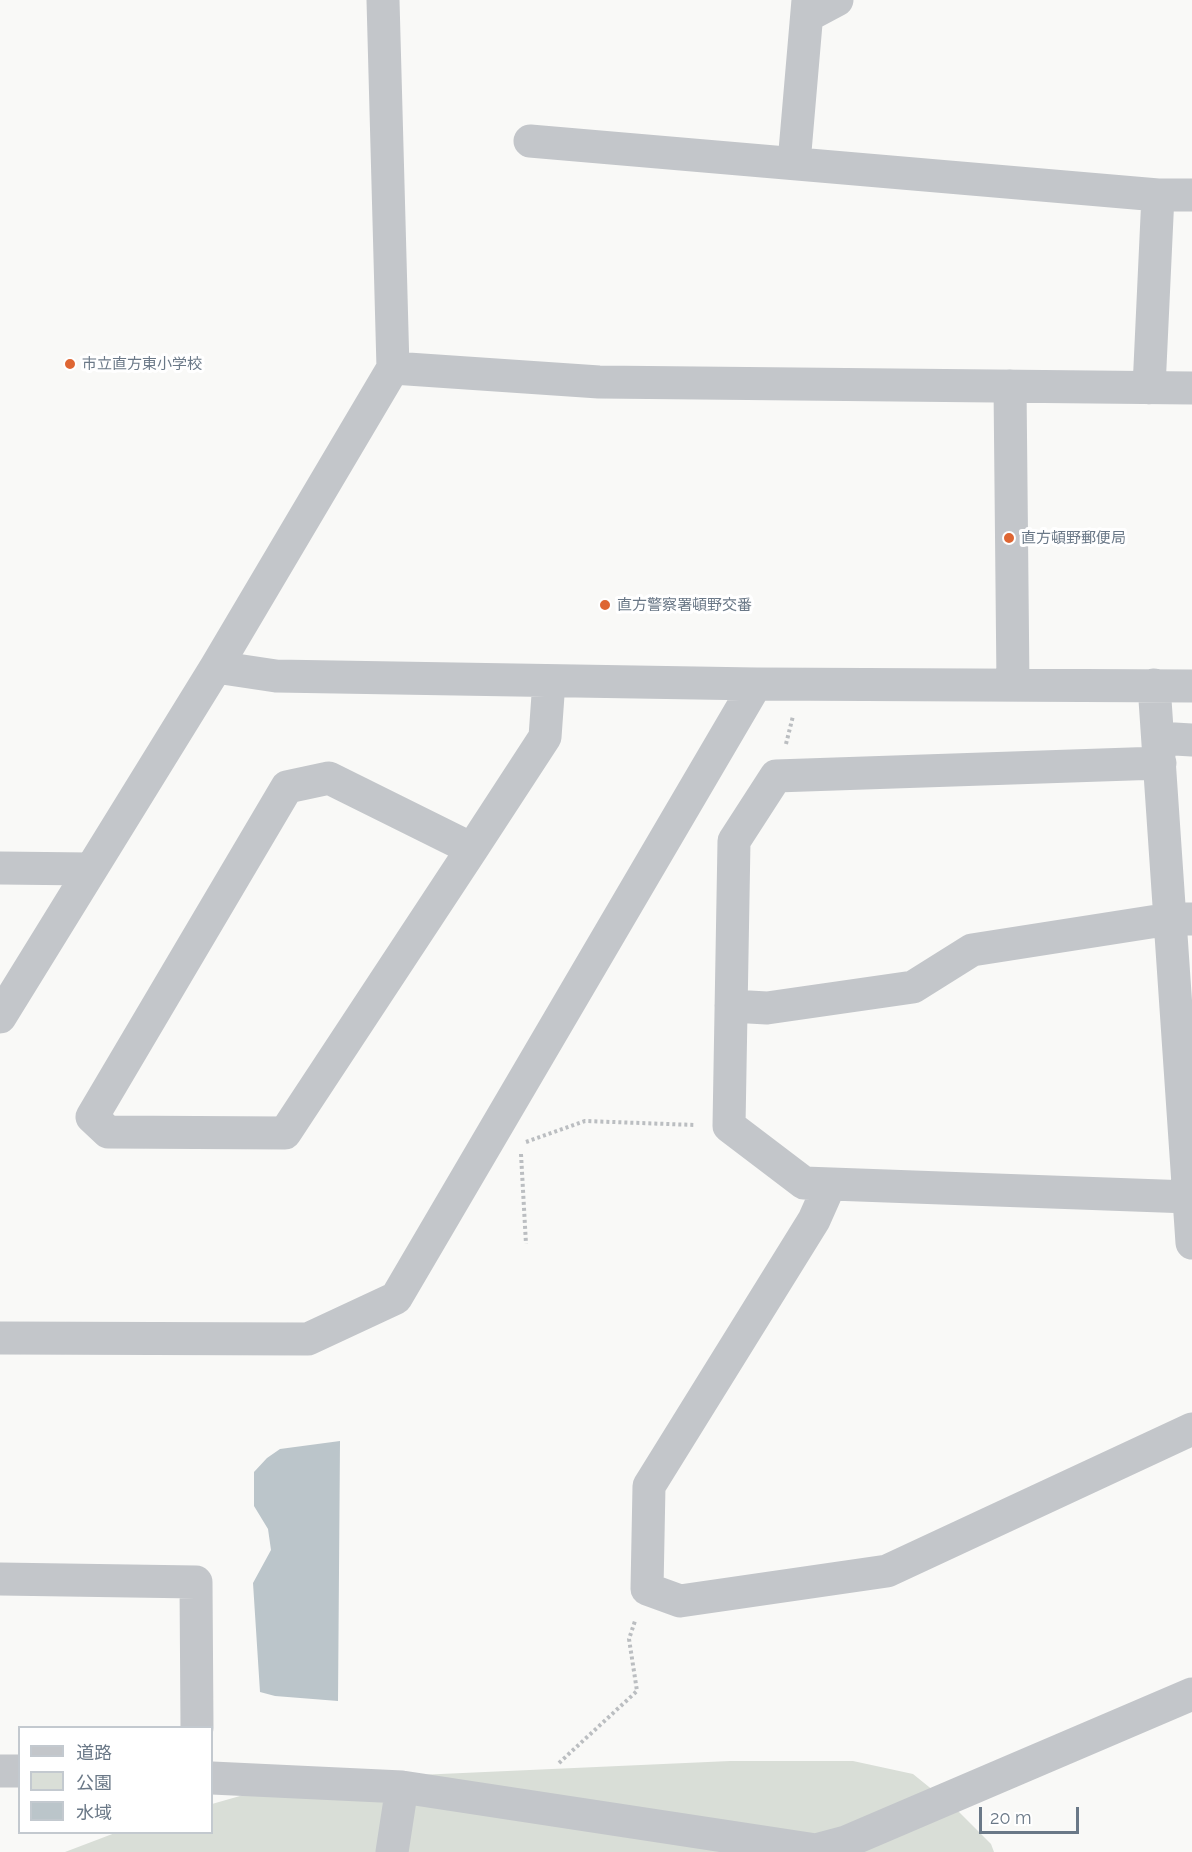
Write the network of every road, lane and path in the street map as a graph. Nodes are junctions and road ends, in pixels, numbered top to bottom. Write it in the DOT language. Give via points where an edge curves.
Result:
graph roads {
  1 [pos="383,0"];
  2 [pos="837,0"];
  3 [pos="807,8"];
  4 [pos="530,141"];
  5 [pos="794,163"];
  6 [pos="1158,195"];
  7 [pos="1192,195"];
  8 [pos="393,368"];
  9 [pos="1010,386"];
  10 [pos="1149,388"];
  11 [pos="1192,388"];
  12 [pos="216,667"];
  13 [pos="549,681"];
  14 [pos="756,684"];
  15 [pos="803,684"];
  16 [pos="1013,685"];
  17 [pos="1154,686"];
  18 [pos="1192,686"];
  19 [pos="1192,740"];
  20 [pos="1159,750"];
  21 [pos="776,776"];
  22 [pos="472,849"];
  23 [pos="0,868"];
  24 [pos="90,869"];
  25 [pos="1181,919"];
  26 [pos="731,1006"];
  27 [pos="0,1017"];
  28 [pos="729,1126"];
  29 [pos="830,1184"];
  30 [pos="1191,1222"];
  31 [pos="526,1244"];
  32 [pos="0,1338"];
  33 [pos="1192,1429"];
  34 [pos="0,1579"];
  35 [pos="646,1589"];
  36 [pos="1192,1694"];
  37 [pos="197,1726"];
  38 [pos="559,1763"];
  39 [pos="0,1771"];
  40 [pos="18,1771"];
  41 [pos="213,1778"];
  42 [pos="402,1787"];
  43 [pos="817,1851"];
  44 [pos="392,1852"];
  1 -- 8 [label="street"];
  2 -- 3 [label="street"];
  3 -- 5 [label="street"];
  4 -- 5 [label="street"];
  5 -- 6 [label="street"];
  6 -- 7 [label="street"];
  6 -- 10 [label="street"];
  8 -- 9 [label="street" via="599,382"];
  8 -- 12 [label="street"];
  9 -- 10 [label="street"];
  9 -- 16 [label="street"];
  10 -- 11 [label="street"];
  12 -- 13 [label="street" via="276,676"];
  12 -- 24 [label="street"];
  13 -- 14 [label="street"];
  13 -- 22 [label="street" via="545,737"];
  14 -- 15 [label="street"];
  14 -- 32 [label="street" via="396,1298 308,1339"];
  15 -- 16 [label="street"];
  15 -- 21 [label="path"];
  16 -- 17 [label="street"];
  17 -- 18 [label="street"];
  17 -- 20 [label="street"];
  19 -- 20 [label="street"];
  20 -- 21 [label="street"];
  20 -- 25 [label="street"];
  21 -- 26 [label="street" via="734,842"];
  22 -- 22 [label="street" via="285,1133 108,1132 92,1117 287,787 329,778"];
  23 -- 24 [label="street"];
  24 -- 27 [label="street"];
  25 -- 26 [label="street" via="972,950 913,987 767,1008"];
  25 -- 30 [label="street"];
  26 -- 28 [label="street"];
  28 -- 29 [label="street" via="804,1183"];
  28 -- 31 [label="path" via="585,1121 520,1144"];
  29 -- 30 [label="street"];
  29 -- 35 [label="street" via="814,1220 649,1486"];
  33 -- 35 [label="street" via="886,1571 680,1601"];
  34 -- 37 [label="street" via="196,1582"];
  35 -- 38 [label="path" via="628,1639 637,1691"];
  36 -- 43 [label="street"];
  39 -- 40 [label="street"];
  41 -- 42 [label="street"];
  42 -- 43 [label="street"];
  42 -- 44 [label="street"];
}
